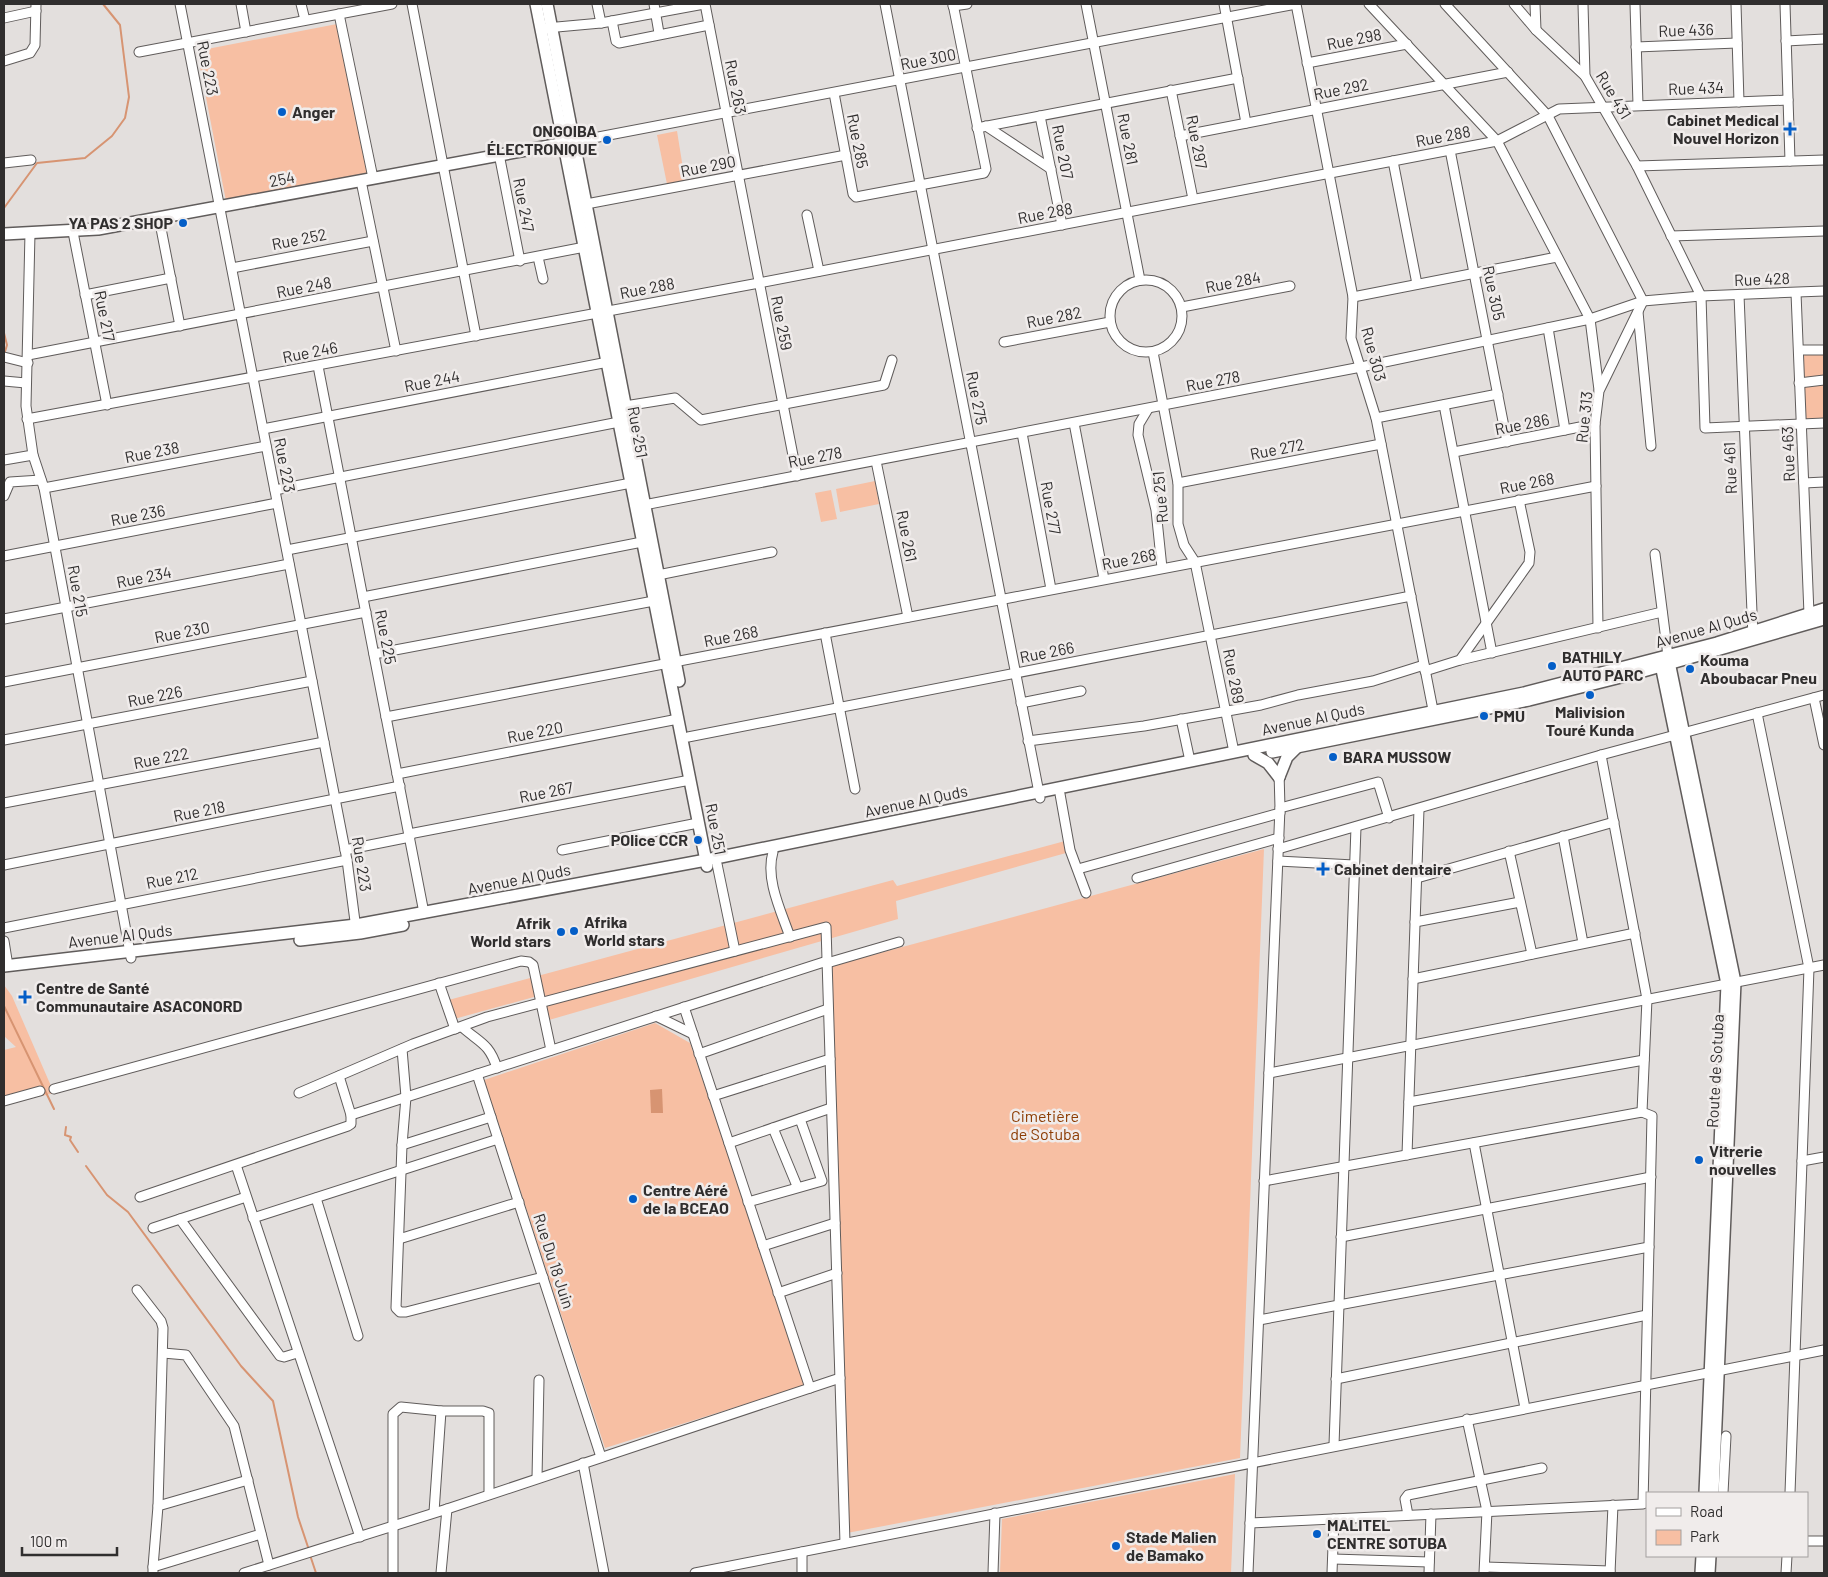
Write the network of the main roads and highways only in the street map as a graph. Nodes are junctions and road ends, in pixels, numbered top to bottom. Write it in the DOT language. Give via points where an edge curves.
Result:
graph roads {
  1 [pos="536,4"];
  2 [pos="547,4"];
  3 [pos="546,28"];
  4 [pos="569,143"];
  5 [pos="4,234"];
  6 [pos="602,312"];
  7 [pos="659,600"];
  8 [pos="1824,609"];
  9 [pos="1824,619"];
  10 [pos="1753,636"];
  11 [pos="1665,661"];
  12 [pos="671,662"];
  13 [pos="1282,746"];
  14 [pos="1298,746"];
  15 [pos="1254,755"];
  16 [pos="1039,795"];
  17 [pos="711,863"];
  18 [pos="356,929"];
  19 [pos="5,969"];
  20 [pos="1713,1371"];
  21 [pos="1705,1492"];
  22 [pos="1713,1492"];
  23 [pos="1702,1557"];
  24 [pos="1710,1557"];
  25 [pos="1702,1573"];
  26 [pos="1710,1573"];
  1 -- 3 [label="main road, Rue 251"];
  2 -- 3 [label="main road, Rue 251"];
  3 -- 4 [label="main road, Rue 251"];
  4 -- 5 [label="main road, 254" via="73,232"];
  4 -- 6 [label="main road, Rue 251"];
  6 -- 7 [label="main road, Rue 251" via="625,406 658,575"];
  6 -- 7 [label="main road, Rue 251" via="630,483 642,542"];
  7 -- 12 [label="main road, Rue 251"];
  8 -- 10 [label="main road, Avenue Al Quds"];
  9 -- 10 [label="main road, Avenue Al Quds"];
  10 -- 11 [label="main road, Avenue Al Quds"];
  11 -- 13 [label="main road, Avenue Al Quds"];
  11 -- 14 [label="main road, Avenue Al Quds" via="1529,700"];
  11 -- 20 [label="main road, Route de Sotuba" via="1731,983"];
  12 -- 17 [label="main road, Rue 251"];
  12 -- 17 [label="main road, Rue 251" via="678,719 698,823"];
  13 -- 14 [label="main road, Avenue Al Quds"];
  13 -- 15 [label="main road, Avenue Al Quds"];
  13 -- 16 [label="main road, Avenue Al Quds" via="1234,752"];
  14 -- 15 [label="main road" via="1287,757 1279,777 1268,763"];
  15 -- 16 [label="main road, Avenue Al Quds" via="1060,794"];
  16 -- 17 [label="main road, Avenue Al Quds"];
  16 -- 17 [label="main road, Avenue Al Quds"];
  17 -- 18 [label="main road, Avenue Al Quds"];
  17 -- 18 [label="main road, Avenue Al Quds" via="424,913"];
  18 -- 19 [label="main road, Avenue Al Quds"];
  20 -- 21 [label="main road, Route de Sotuba"];
  20 -- 22 [label="main road, Route de Sotuba"];
  23 -- 25 [label="main road"];
  24 -- 26 [label="main road"];
}
